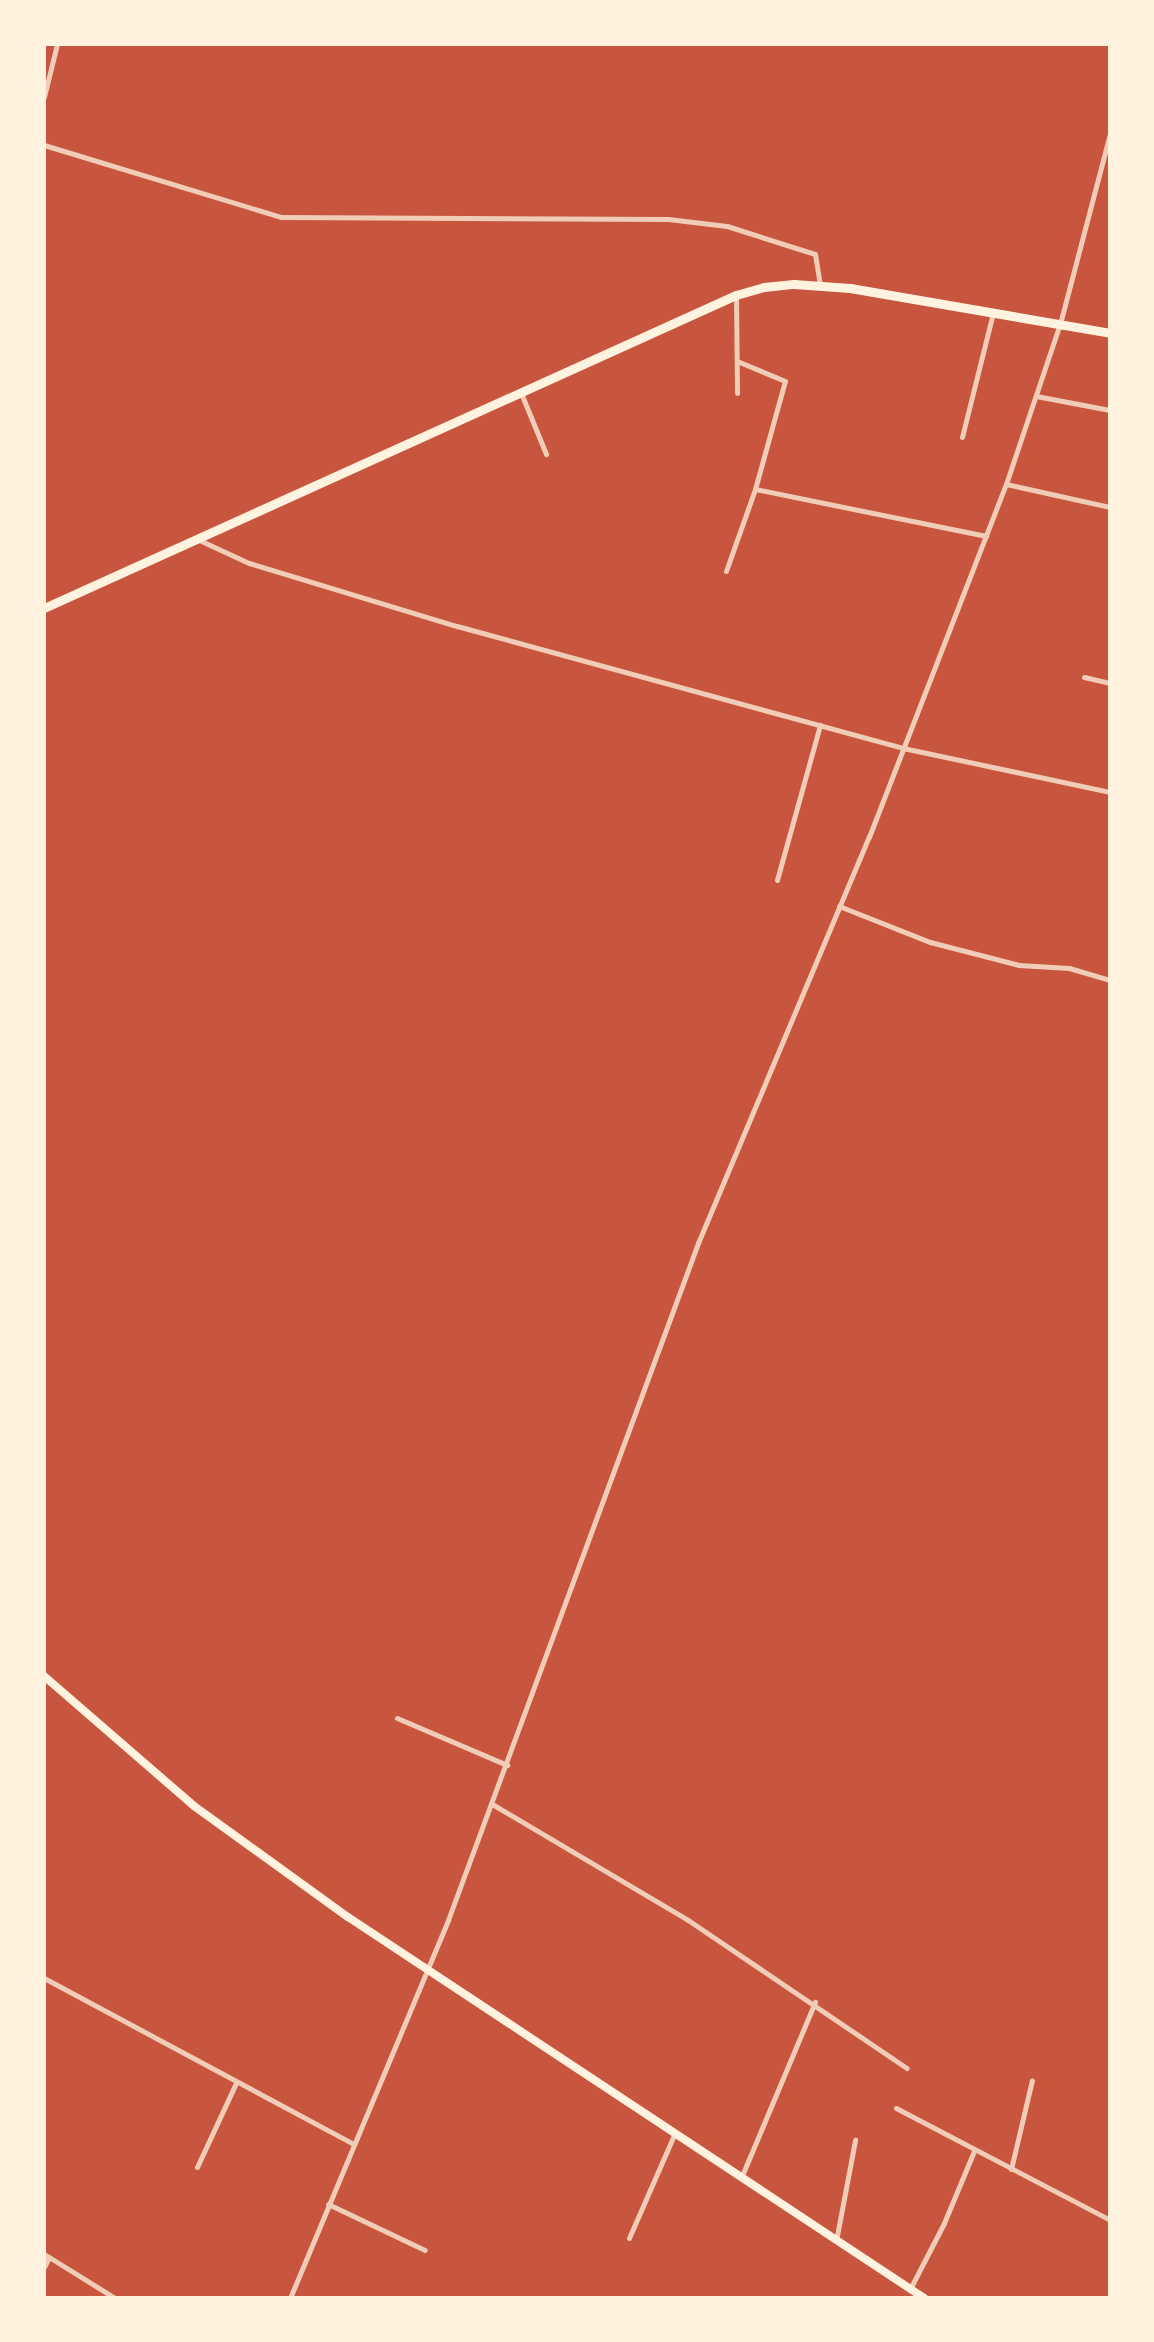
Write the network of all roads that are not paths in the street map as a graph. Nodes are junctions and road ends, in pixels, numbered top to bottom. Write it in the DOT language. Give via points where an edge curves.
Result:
graph roads {
  1 [pos="57,44"];
  2 [pos="44,97"];
  3 [pos="1110,133"];
  4 [pos="44,145"];
  5 [pos="820,285"];
  6 [pos="736,295"];
  7 [pos="993,313"];
  8 [pos="1060,324"];
  9 [pos="1110,333"];
  10 [pos="737,361"];
  11 [pos="521,393"];
  12 [pos="737,393"];
  13 [pos="1036,396"];
  14 [pos="1110,410"];
  15 [pos="962,437"];
  16 [pos="546,454"];
  17 [pos="1006,484"];
  18 [pos="755,489"];
  19 [pos="1110,507"];
  20 [pos="986,536"];
  21 [pos="197,540"];
  22 [pos="726,571"];
  23 [pos="44,608"];
  24 [pos="1084,677"];
  25 [pos="1110,683"];
  26 [pos="820,725"];
  27 [pos="903,748"];
  28 [pos="1110,792"];
  29 [pos="777,880"];
  30 [pos="839,905"];
  31 [pos="1110,980"];
  32 [pos="44,1676"];
  33 [pos="397,1718"];
  34 [pos="507,1765"];
  35 [pos="492,1804"];
  36 [pos="426,1971"];
  37 [pos="44,1978"];
  38 [pos="815,2002"];
  39 [pos="907,2068"];
  40 [pos="1032,2080"];
  41 [pos="236,2083"];
  42 [pos="896,2108"];
  43 [pos="674,2135"];
  44 [pos="855,2140"];
  45 [pos="353,2144"];
  46 [pos="974,2151"];
  47 [pos="197,2167"];
  48 [pos="1011,2169"];
  49 [pos="741,2178"];
  50 [pos="328,2204"];
  51 [pos="1110,2220"];
  52 [pos="629,2238"];
  53 [pos="836,2241"];
  54 [pos="425,2250"];
  55 [pos="46,2255"];
  56 [pos="44,2267"];
  57 [pos="910,2289"];
  58 [pos="115,2298"];
  59 [pos="290,2298"];
  60 [pos="924,2298"];
  1 -- 2 [label="street"];
  3 -- 8 [label="street"];
  4 -- 5 [label="street" via="281,217 668,219 727,226 815,254"];
  5 -- 6 [label="main road" via="764,287"];
  5 -- 7 [label="main road"];
  6 -- 10 [label="street"];
  6 -- 11 [label="main road"];
  7 -- 8 [label="main road"];
  7 -- 15 [label="street"];
  8 -- 9 [label="main road"];
  8 -- 13 [label="street"];
  10 -- 12 [label="street"];
  10 -- 18 [label="street" via="785,381"];
  11 -- 16 [label="street"];
  11 -- 21 [label="main road"];
  13 -- 14 [label="street"];
  13 -- 17 [label="street"];
  17 -- 19 [label="street"];
  17 -- 20 [label="street"];
  18 -- 20 [label="street"];
  18 -- 22 [label="street"];
  20 -- 27 [label="street"];
  21 -- 23 [label="main road"];
  21 -- 26 [label="street" via="249,563 431,618"];
  24 -- 25 [label="street"];
  26 -- 27 [label="street"];
  26 -- 29 [label="street"];
  27 -- 28 [label="street"];
  27 -- 30 [label="street"];
  30 -- 31 [label="street" via="930,942 1019,965 1069,968"];
  30 -- 34 [label="street" via="698,1243"];
  32 -- 36 [label="main road" via="194,1806"];
  33 -- 34 [label="street"];
  34 -- 35 [label="street"];
  35 -- 36 [label="street"];
  35 -- 38 [label="street"];
  36 -- 43 [label="main road"];
  36 -- 45 [label="street"];
  37 -- 41 [label="street"];
  38 -- 39 [label="street"];
  38 -- 49 [label="street"];
  40 -- 48 [label="street"];
  41 -- 45 [label="street"];
  41 -- 47 [label="street"];
  42 -- 46 [label="street"];
  43 -- 49 [label="main road"];
  43 -- 52 [label="street"];
  44 -- 53 [label="street"];
  45 -- 50 [label="street"];
  46 -- 48 [label="street"];
  46 -- 57 [label="street"];
  48 -- 51 [label="street"];
  49 -- 53 [label="main road"];
  50 -- 54 [label="street"];
  50 -- 59 [label="street"];
  53 -- 57 [label="main road"];
  55 -- 56 [label="street"];
  55 -- 58 [label="street"];
  57 -- 60 [label="main road"];
}
